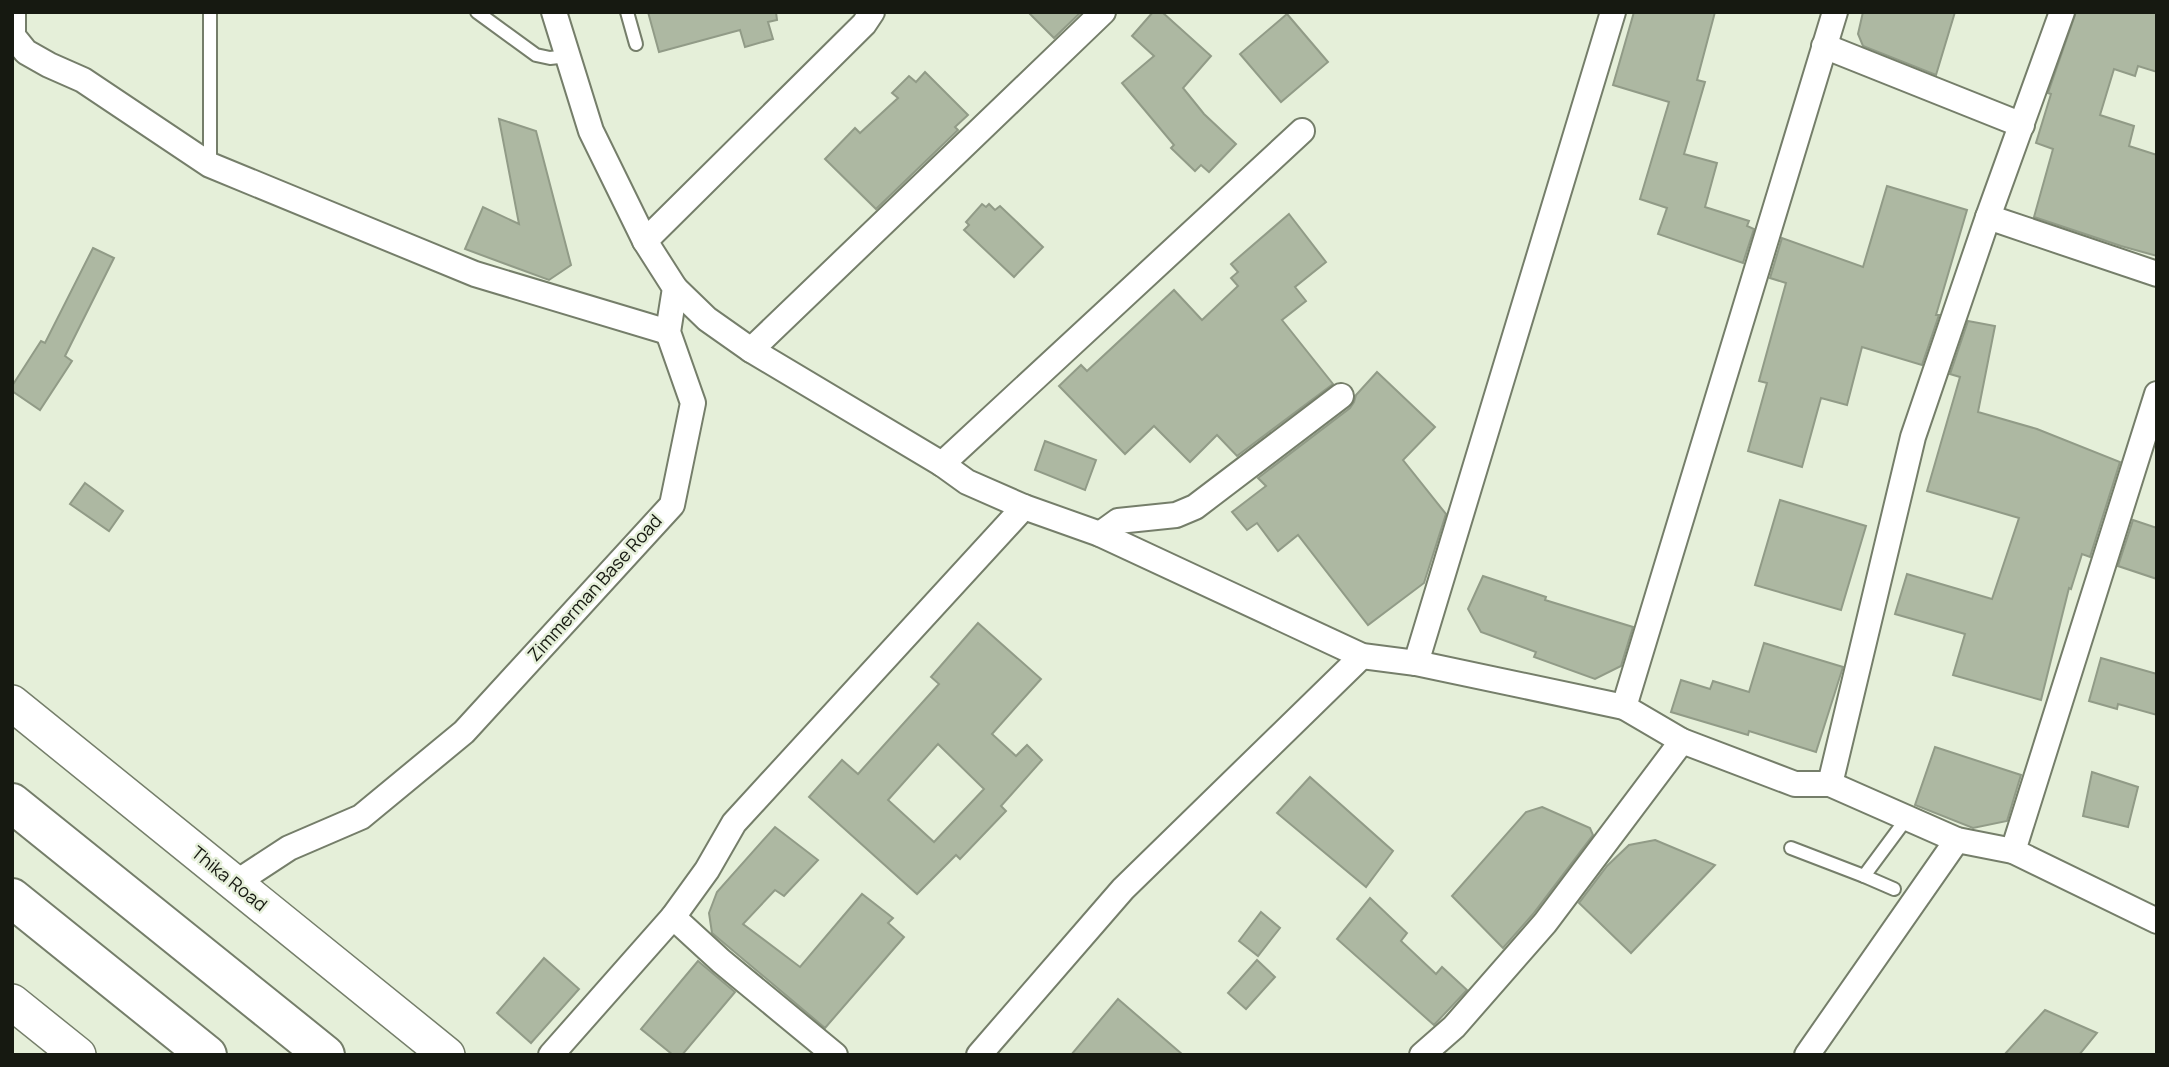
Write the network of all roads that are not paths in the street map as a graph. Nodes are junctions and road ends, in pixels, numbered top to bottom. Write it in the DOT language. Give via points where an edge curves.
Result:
graph roads {
  1 [pos="13,12"];
  2 [pos="210,12"];
  3 [pos="477,12"];
  4 [pos="554,12"];
  5 [pos="628,12"];
  6 [pos="872,12"];
  7 [pos="1103,12"];
  8 [pos="1614,12"];
  9 [pos="1835,12"];
  10 [pos="2062,12"];
  11 [pos="494,18"];
  12 [pos="636,44"];
  13 [pos="1824,46"];
  14 [pos="568,56"];
  15 [pos="2022,125"];
  16 [pos="1303,131"];
  17 [pos="210,165"];
  18 [pos="1988,217"];
  19 [pos="645,241"];
  20 [pos="2157,274"];
  21 [pos="675,288"];
  22 [pos="668,332"];
  23 [pos="751,350"];
  24 [pos="2157,394"];
  25 [pos="1341,396"];
  26 [pos="942,464"];
  27 [pos="1024,507"];
  28 [pos="1100,534"];
  29 [pos="1362,656"];
  30 [pos="1416,663"];
  31 [pos="12,703"];
  32 [pos="1624,707"];
  33 [pos="1682,741"];
  34 [pos="1830,784"];
  35 [pos="12,803"];
  36 [pos="1907,818"];
  37 [pos="1957,839"];
  38 [pos="1791,848"];
  39 [pos="2013,851"];
  40 [pos="1864,876"];
  41 [pos="234,884"];
  42 [pos="1894,889"];
  43 [pos="12,898"];
  44 [pos="673,917"];
  45 [pos="2157,921"];
  46 [pos="12,1002"];
  47 [pos="78,1055"];
  48 [pos="207,1055"];
  49 [pos="326,1055"];
  50 [pos="447,1055"];
  51 [pos="551,1055"];
  52 [pos="835,1055"];
  53 [pos="979,1055"];
  54 [pos="1422,1055"];
  55 [pos="1807,1055"];
  1 -- 17 [label="street" via="13,36 26,52 83,80"];
  2 -- 17 [label="lane"];
  3 -- 11 [label="lane"];
  4 -- 14 [label="street"];
  5 -- 12 [label="lane"];
  6 -- 19 [label="street"];
  7 -- 23 [label="street"];
  8 -- 30 [label="street"];
  9 -- 13 [label="street"];
  10 -- 15 [label="street"];
  11 -- 14 [label="lane" via="536,55"];
  13 -- 15 [label="street"];
  13 -- 32 [label="street"];
  14 -- 19 [label="street" via="591,131"];
  15 -- 18 [label="street"];
  16 -- 26 [label="street"];
  17 -- 22 [label="street" via="475,274"];
  18 -- 20 [label="street"];
  18 -- 34 [label="street" via="1913,437"];
  19 -- 21 [label="street"];
  21 -- 22 [label="street, Zimmerman Base Road"];
  21 -- 23 [label="street" via="707,319"];
  22 -- 41 [label="street, Zimmerman Base Road" via="693,403 672,505 464,732 361,817 289,848"];
  23 -- 26 [label="street"];
  24 -- 39 [label="street"];
  25 -- 28 [label="street" via="1195,507 1175,515 1118,520"];
  26 -- 27 [label="street" via="967,482"];
  27 -- 28 [label="street"];
  27 -- 44 [label="street" via="734,823"];
  28 -- 29 [label="street"];
  29 -- 30 [label="street"];
  29 -- 53 [label="street" via="1123,889"];
  30 -- 32 [label="street"];
  31 -- 41 [label="main road, Thika Road"];
  32 -- 33 [label="street"];
  33 -- 34 [label="street" via="1795,784"];
  33 -- 54 [label="street" via="1545,923 1454,1027"];
  34 -- 36 [label="street"];
  35 -- 49 [label="highway"];
  36 -- 37 [label="street"];
  36 -- 40 [label="lane"];
  37 -- 39 [label="street"];
  37 -- 55 [label="street"];
  38 -- 40 [label="lane"];
  39 -- 45 [label="street"];
  40 -- 42 [label="lane"];
  41 -- 50 [label="main road, Thika Road"];
  43 -- 48 [label="highway"];
  44 -- 51 [label="street"];
  44 -- 52 [label="street"];
  46 -- 47 [label="main road"];
}
